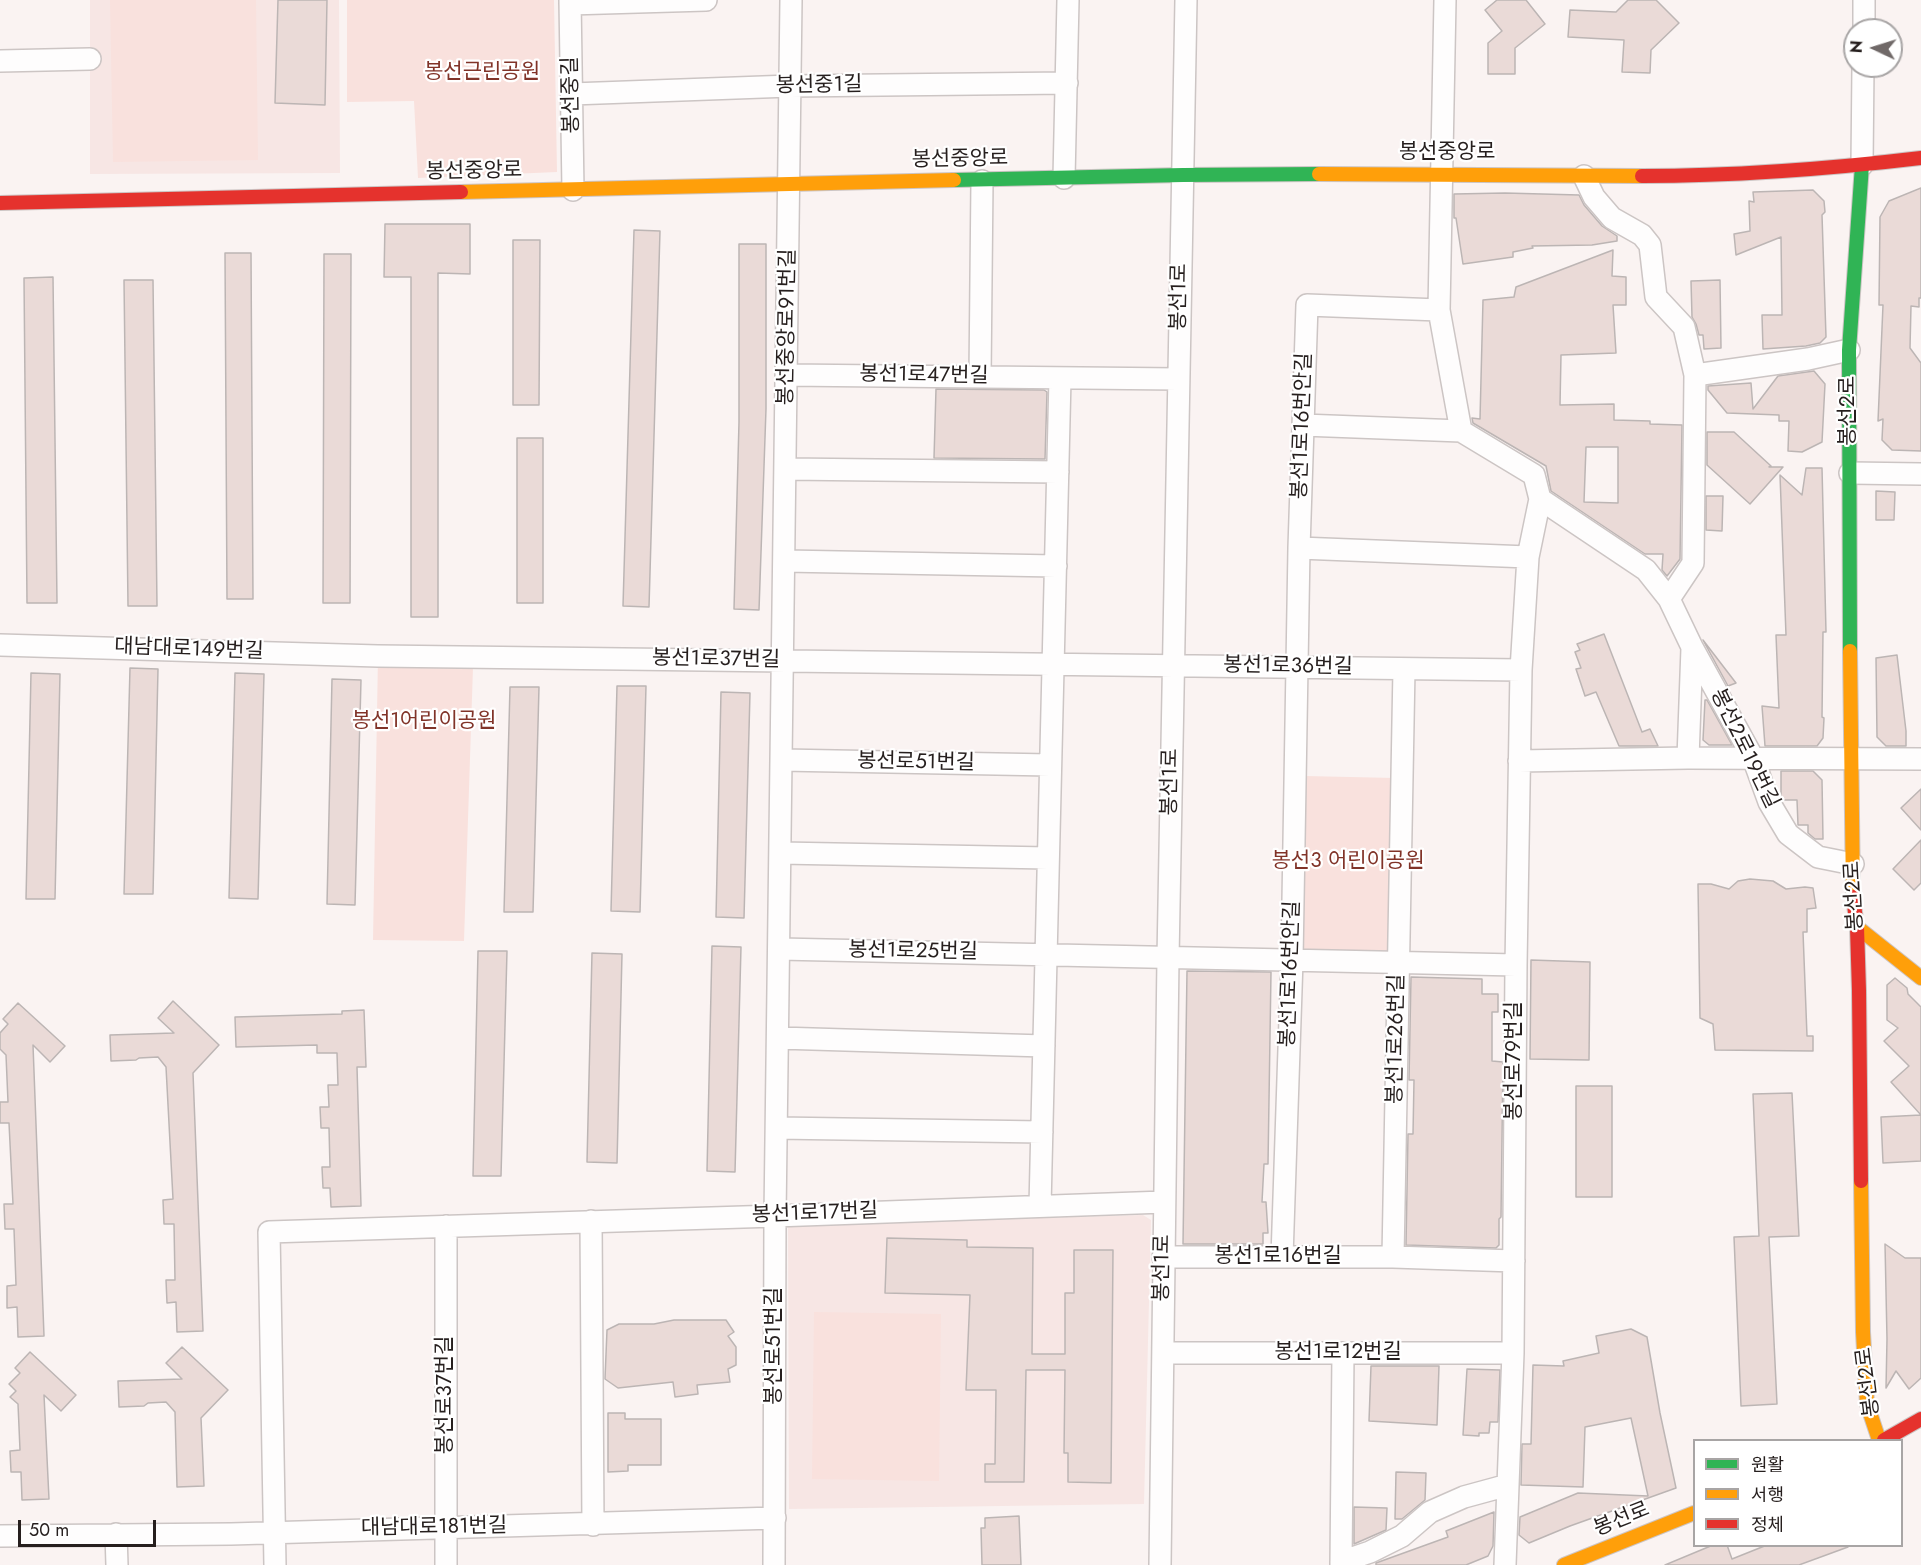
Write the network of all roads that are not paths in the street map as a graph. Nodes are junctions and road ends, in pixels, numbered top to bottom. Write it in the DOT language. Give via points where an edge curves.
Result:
graph roads {
  1 [pos="706,0"];
  2 [pos="791,0"];
  3 [pos="1068,0"];
  4 [pos="1186,0"];
  5 [pos="1445,0"];
  6 [pos="1864,0"];
  7 [pos="570,2"];
  8 [pos="1864,18"];
  9 [pos="90,59"];
  10 [pos="0,61"];
  11 [pos="1863,78"];
  12 [pos="1067,83"];
  13 [pos="790,86"];
  14 [pos="572,94"];
  15 [pos="1921,158"];
  16 [pos="1862,165"];
  17 [pos="1440,174"];
  18 [pos="1183,175"];
  19 [pos="1584,176"];
  20 [pos="1064,178"];
  21 [pos="982,181"];
  22 [pos="789,185"];
  23 [pos="573,190"];
  24 [pos="0,203"];
  25 [pos="1439,310"];
  26 [pos="1849,350"];
  27 [pos="787,375"];
  28 [pos="1695,375"];
  29 [pos="980,377"];
  30 [pos="1060,378"];
  31 [pos="1178,379"];
  32 [pos="1303,425"];
  33 [pos="1461,431"];
  34 [pos="786,469"];
  35 [pos="1058,472"];
  36 [pos="1850,473"];
  37 [pos="1921,474"];
  38 [pos="1540,499"];
  39 [pos="1299,548"];
  40 [pos="1528,557"];
  41 [pos="785,561"];
  42 [pos="1056,566"];
  43 [pos="1669,599"];
  44 [pos="0,645"];
  45 [pos="1692,647"];
  46 [pos="378,656"];
  47 [pos="784,661"];
  48 [pos="1053,664"];
  49 [pos="1173,666"];
  50 [pos="1297,668"];
  51 [pos="1404,669"];
  52 [pos="1521,670"];
  53 [pos="1850,757"];
  54 [pos="1688,758"];
  55 [pos="1753,758"];
  56 [pos="1921,759"];
  57 [pos="782,760"];
  58 [pos="1520,761"];
  59 [pos="1050,765"];
  60 [pos="781,853"];
  61 [pos="1048,858"];
  62 [pos="1853,864"];
  63 [pos="1857,927"];
  64 [pos="780,949"];
  65 [pos="1046,955"];
  66 [pos="1168,958"];
  67 [pos="1292,960"];
  68 [pos="1399,963"];
  69 [pos="1516,965"];
  70 [pos="1921,978"];
  71 [pos="778,1038"];
  72 [pos="1044,1053"];
  73 [pos="777,1128"];
  74 [pos="1042,1132"];
  75 [pos="1164,1202"];
  76 [pos="1040,1206"];
  77 [pos="775,1216"];
  78 [pos="591,1221"];
  79 [pos="446,1226"];
  80 [pos="1163,1257"];
  81 [pos="1282,1257"];
  82 [pos="1393,1257"];
  83 [pos="1514,1261"];
  84 [pos="1162,1353"];
  85 [pos="1343,1353"];
  86 [pos="1513,1353"];
  87 [pos="1921,1419"];
  88 [pos="1879,1439"];
  89 [pos="1886,1439"];
  90 [pos="1508,1485"];
  91 [pos="1693,1513"];
  92 [pos="775,1518"];
  93 [pos="593,1524"];
  94 [pos="446,1529"];
  95 [pos="274,1532"];
  96 [pos="116,1534"];
  97 [pos="0,1536"];
  98 [pos="1575,1563"];
  99 [pos="1341,1564"];
  100 [pos="117,1565"];
  101 [pos="275,1565"];
  102 [pos="446,1565"];
  103 [pos="774,1565"];
  104 [pos="1160,1565"];
  105 [pos="1505,1565"];
  1 -- 7 [label="street"];
  2 -- 13 [label="street, 봉선중앙로91번길"];
  3 -- 12 [label="street"];
  4 -- 18 [label="street, 봉선1로"];
  5 -- 17 [label="street"];
  6 -- 8 [label="street"];
  7 -- 14 [label="street, 봉선중길"];
  9 -- 10 [label="street"];
  11 -- 16 [label="street, 봉선2로"];
  12 -- 13 [label="street, 봉선중1길"];
  12 -- 20 [label="street"];
  13 -- 14 [label="street, 봉선중1길"];
  13 -- 22 [label="street, 봉선중앙로91번길"];
  14 -- 23 [label="street, 봉선중길"];
  15 -- 16 [label="street, 봉선중앙로"];
  16 -- 19 [label="street, 봉선중앙로" via="1679,177"];
  16 -- 26 [label="street, 봉선2로"];
  17 -- 18 [label="street, 봉선중앙로"];
  17 -- 19 [label="street, 봉선중앙로"];
  17 -- 25 [label="street"];
  18 -- 20 [label="street, 봉선중앙로"];
  18 -- 31 [label="street, 봉선1로"];
  19 -- 28 [label="street" via="1594,197 1612,218 1642,235 1650,245 1656,297 1684,327"];
  20 -- 21 [label="street, 봉선중앙로"];
  21 -- 22 [label="street, 봉선중앙로"];
  21 -- 29 [label="street"];
  22 -- 23 [label="street, 봉선중앙로"];
  22 -- 27 [label="street, 봉선중앙로91번길"];
  23 -- 24 [label="street, 봉선중앙로"];
  25 -- 32 [label="street, 봉선1로16번안길" via="1307,305"];
  25 -- 33 [label="street"];
  26 -- 28 [label="street, 봉선2로"];
  26 -- 36 [label="street, 봉선2로"];
  27 -- 29 [label="street, 봉선1로47번길"];
  27 -- 34 [label="street, 봉선중앙로91번길"];
  28 -- 43 [label="street" via="1693,563"];
  29 -- 30 [label="street, 봉선1로47번길"];
  30 -- 31 [label="street, 봉선1로47번길"];
  30 -- 35 [label="street"];
  31 -- 49 [label="street, 봉선1로"];
  32 -- 33 [label="street"];
  32 -- 39 [label="street, 봉선1로16번안길"];
  33 -- 38 [label="street" via="1534,475"];
  34 -- 35 [label="street"];
  34 -- 41 [label="street, 봉선중앙로91번길"];
  35 -- 42 [label="street"];
  36 -- 37 [label="street"];
  36 -- 53 [label="street, 봉선2로"];
  38 -- 40 [label="street, 봉선로79번길"];
  38 -- 43 [label="street, 봉선2로19번길" via="1646,570"];
  39 -- 40 [label="street"];
  39 -- 50 [label="street, 봉선1로16번안길"];
  40 -- 52 [label="street, 봉선로79번길"];
  41 -- 42 [label="street"];
  41 -- 47 [label="street, 봉선중앙로91번길"];
  42 -- 48 [label="street"];
  43 -- 45 [label="street, 봉선2로19번길"];
  44 -- 46 [label="street, 대남대로149번길"];
  45 -- 54 [label="street"];
  45 -- 55 [label="street, 봉선2로19번길"];
  46 -- 47 [label="street, 봉선1로37번길"];
  47 -- 48 [label="street, 봉선1로37번길"];
  47 -- 57 [label="street, 봉선로51번길"];
  48 -- 49 [label="street, 봉선1로37번길"];
  48 -- 59 [label="street"];
  49 -- 50 [label="street, 봉선1로36번길"];
  49 -- 66 [label="street, 봉선1로"];
  50 -- 51 [label="street, 봉선1로36번길"];
  50 -- 67 [label="street, 봉선1로16번안길"];
  51 -- 52 [label="street, 봉선1로36번길"];
  51 -- 68 [label="street, 봉선1로26번길"];
  52 -- 58 [label="street, 봉선로79번길"];
  53 -- 55 [label="street"];
  53 -- 56 [label="street"];
  53 -- 62 [label="street, 봉선2로"];
  54 -- 55 [label="street"];
  54 -- 58 [label="street"];
  55 -- 62 [label="street, 봉선2로19번길" via="1768,802 1788,834 1818,857"];
  57 -- 59 [label="street, 봉선로51번길"];
  57 -- 60 [label="street, 봉선로51번길"];
  58 -- 69 [label="street, 봉선로79번길"];
  59 -- 61 [label="street"];
  60 -- 61 [label="street"];
  60 -- 64 [label="street, 봉선로51번길"];
  61 -- 65 [label="street"];
  62 -- 63 [label="street, 봉선2로"];
  63 -- 70 [label="street"];
  63 -- 88 [label="street, 봉선2로" via="1863,1332 1867,1404"];
  64 -- 65 [label="street, 봉선1로25번길"];
  64 -- 71 [label="street, 봉선로51번길"];
  65 -- 66 [label="street, 봉선1로25번길"];
  65 -- 72 [label="street"];
  66 -- 67 [label="street, 봉선1로26번길"];
  66 -- 75 [label="street, 봉선1로"];
  67 -- 68 [label="street, 봉선1로26번길"];
  67 -- 81 [label="street, 봉선1로16번안길"];
  68 -- 69 [label="street, 봉선1로26번길"];
  68 -- 82 [label="street, 봉선1로26번길"];
  69 -- 83 [label="street, 봉선로79번길"];
  71 -- 72 [label="street"];
  71 -- 73 [label="street, 봉선로51번길"];
  72 -- 74 [label="street"];
  73 -- 74 [label="street"];
  73 -- 77 [label="street, 봉선로51번길"];
  74 -- 76 [label="street"];
  75 -- 76 [label="street, 봉선1로17번길"];
  75 -- 80 [label="street, 봉선1로"];
  76 -- 77 [label="street, 봉선1로17번길"];
  77 -- 78 [label="street, 봉선1로17번길"];
  77 -- 92 [label="street, 봉선로51번길"];
  78 -- 79 [label="street, 봉선1로17번길"];
  78 -- 93 [label="street"];
  79 -- 94 [label="street, 봉선로37번길"];
  79 -- 95 [label="street, 봉선1로17번길" via="269,1232"];
  80 -- 81 [label="street, 봉선1로16번길"];
  80 -- 84 [label="street, 봉선1로"];
  81 -- 82 [label="street, 봉선1로16번길"];
  82 -- 83 [label="street, 봉선1로16번길"];
  83 -- 86 [label="street, 봉선로79번길"];
  84 -- 85 [label="street, 봉선1로12번길"];
  84 -- 104 [label="street, 봉선1로"];
  85 -- 86 [label="street, 봉선1로12번길"];
  85 -- 99 [label="street"];
  86 -- 90 [label="street, 봉선로79번길"];
  87 -- 89 [label="street"];
  90 -- 99 [label="street" via="1464,1497 1430,1512 1402,1536"];
  90 -- 105 [label="street, 봉선로79번길"];
  91 -- 98 [label="street, 봉선로"];
  92 -- 93 [label="street, 대남대로181번길"];
  92 -- 103 [label="street, 봉선로51번길"];
  93 -- 94 [label="street, 대남대로181번길"];
  94 -- 95 [label="street, 대남대로181번길"];
  94 -- 102 [label="street, 봉선로37번길"];
  95 -- 96 [label="street, 대남대로181번길"];
  95 -- 101 [label="street"];
  96 -- 97 [label="street, 대남대로181번길"];
  96 -- 100 [label="street"];
}
